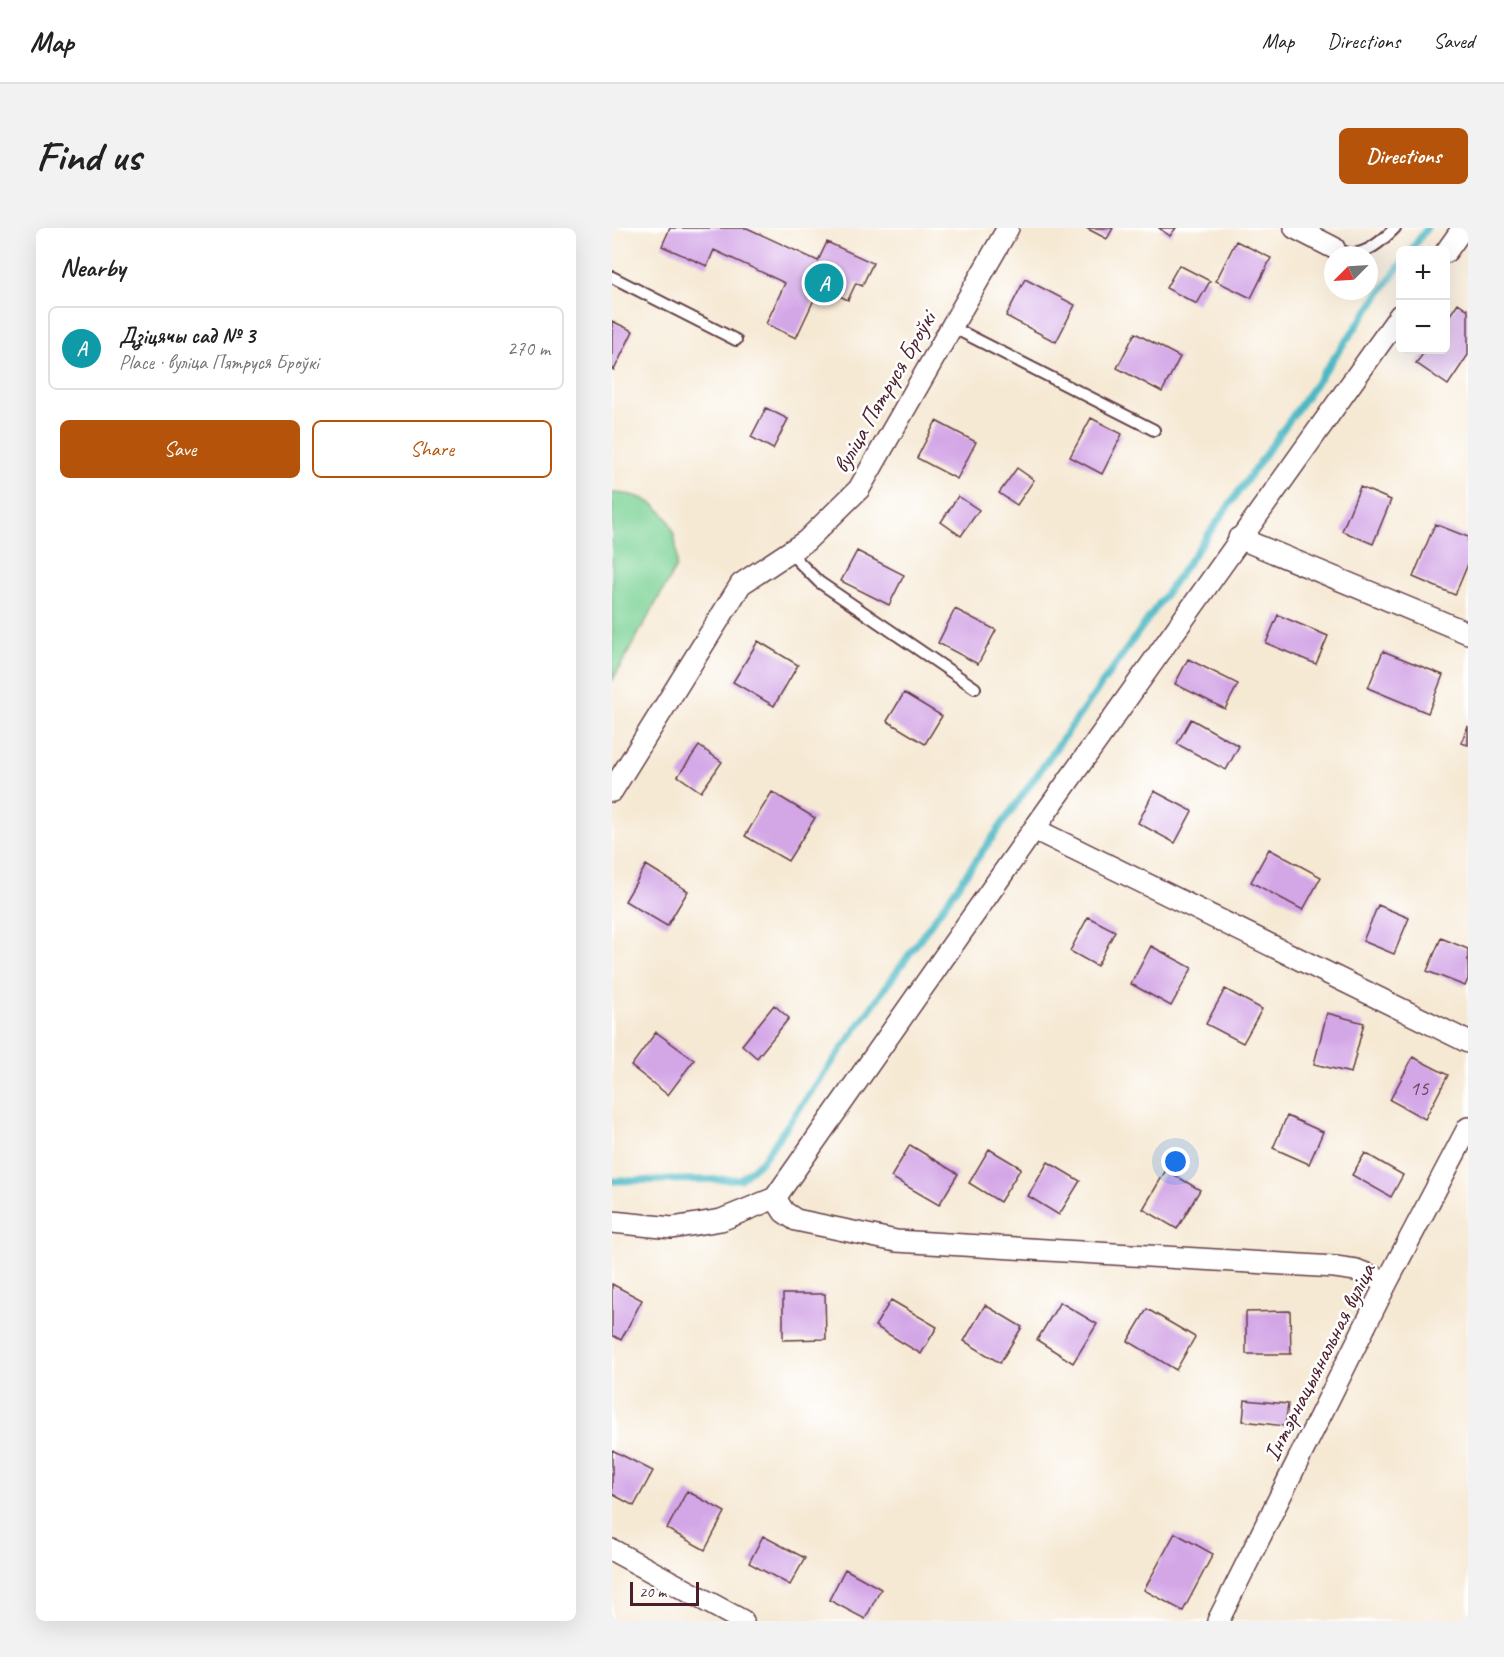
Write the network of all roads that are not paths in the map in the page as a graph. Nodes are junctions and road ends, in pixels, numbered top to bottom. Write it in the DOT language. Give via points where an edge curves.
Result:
graph roads {
  1 [pos="1008,228"];
  2 [pos="1295,228"];
  3 [pos="1395,228"];
  4 [pos="1463,228"];
  5 [pos="1330,246"];
  6 [pos="1372,246"];
  7 [pos="1450,246"];
  8 [pos="612,276"];
  9 [pos="1396,322"];
  10 [pos="952,327"];
  11 [pos="736,339"];
  12 [pos="1154,430"];
  13 [pos="1239,538"];
  14 [pos="789,552"];
  15 [pos="1468,633"];
  16 [pos="975,688"];
  17 [pos="612,791"];
  18 [pos="1034,829"];
  19 [pos="1468,1042"];
  20 [pos="1468,1128"];
  21 [pos="775,1198"];
  22 [pos="612,1222"];
  23 [pos="1387,1282"];
  24 [pos="612,1550"];
  25 [pos="743,1621"];
  26 [pos="1218,1621"];
  1 -- 10 [label="street, вуліца Пятруся Броўкі"];
  2 -- 5 [label="street"];
  3 -- 6 [label="lane"];
  4 -- 7 [label="street"];
  8 -- 11 [label="lane"];
  9 -- 13 [label="street"];
  10 -- 12 [label="lane"];
  10 -- 14 [label="street, вуліца Пятруся Броўкі" via="859,489 806,541"];
  13 -- 15 [label="street"];
  13 -- 18 [label="street"];
  14 -- 16 [label="lane" via="819,582"];
  14 -- 17 [label="street, вуліца Пятруся Броўкі" via="741,584"];
  18 -- 19 [label="street"];
  18 -- 21 [label="street"];
  20 -- 23 [label="street, Інтэрнацыянальная вуліца"];
  21 -- 22 [label="street" via="721,1220 672,1228"];
  21 -- 23 [label="street" via="784,1212 796,1220 896,1241 1335,1267"];
  23 -- 26 [label="street, Інтэрнацыянальная вуліца"];
  24 -- 25 [label="street"];
}
